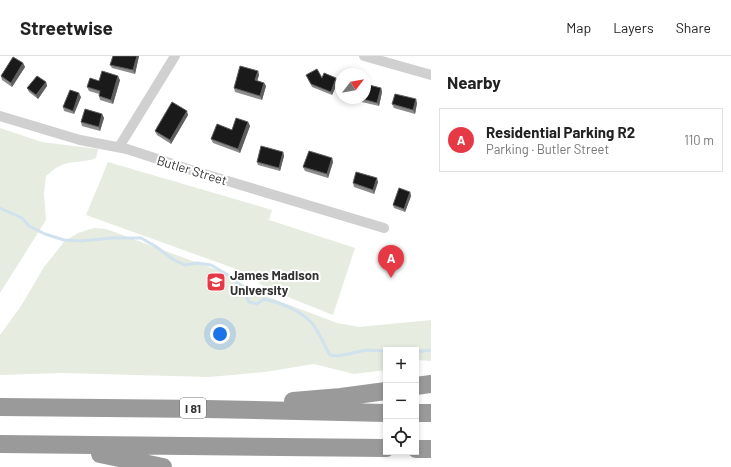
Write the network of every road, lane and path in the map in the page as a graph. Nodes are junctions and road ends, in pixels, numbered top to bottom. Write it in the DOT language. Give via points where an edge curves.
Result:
graph roads {
  1 [pos="175,56"];
  2 [pos="364,56"];
  3 [pos="431,76"];
  4 [pos="0,116"];
  5 [pos="119,147"];
  6 [pos="384,228"];
  7 [pos="431,384"];
  8 [pos="419,386"];
  9 [pos="383,391"];
  10 [pos="0,407"];
  11 [pos="206,408"];
  12 [pos="383,413"];
  13 [pos="419,413"];
  14 [pos="431,413"];
  15 [pos="9,444"];
  16 [pos="383,448"];
  17 [pos="419,449"];
  18 [pos="431,449"];
  19 [pos="163,467"];
  1 -- 5 [label="street"];
  2 -- 3 [label="street"];
  4 -- 5 [label="street, Butler Street" via="80,140"];
  5 -- 6 [label="street, Butler Street"];
  7 -- 8 [label="highway"];
  9 -- 11 [label="highway"];
  10 -- 11 [label="highway, I 81"];
  11 -- 12 [label="highway, I 81"];
  13 -- 14 [label="highway"];
  15 -- 16 [label="highway"];
  15 -- 19 [label="highway" via="102,454"];
  17 -- 18 [label="highway"];
}
